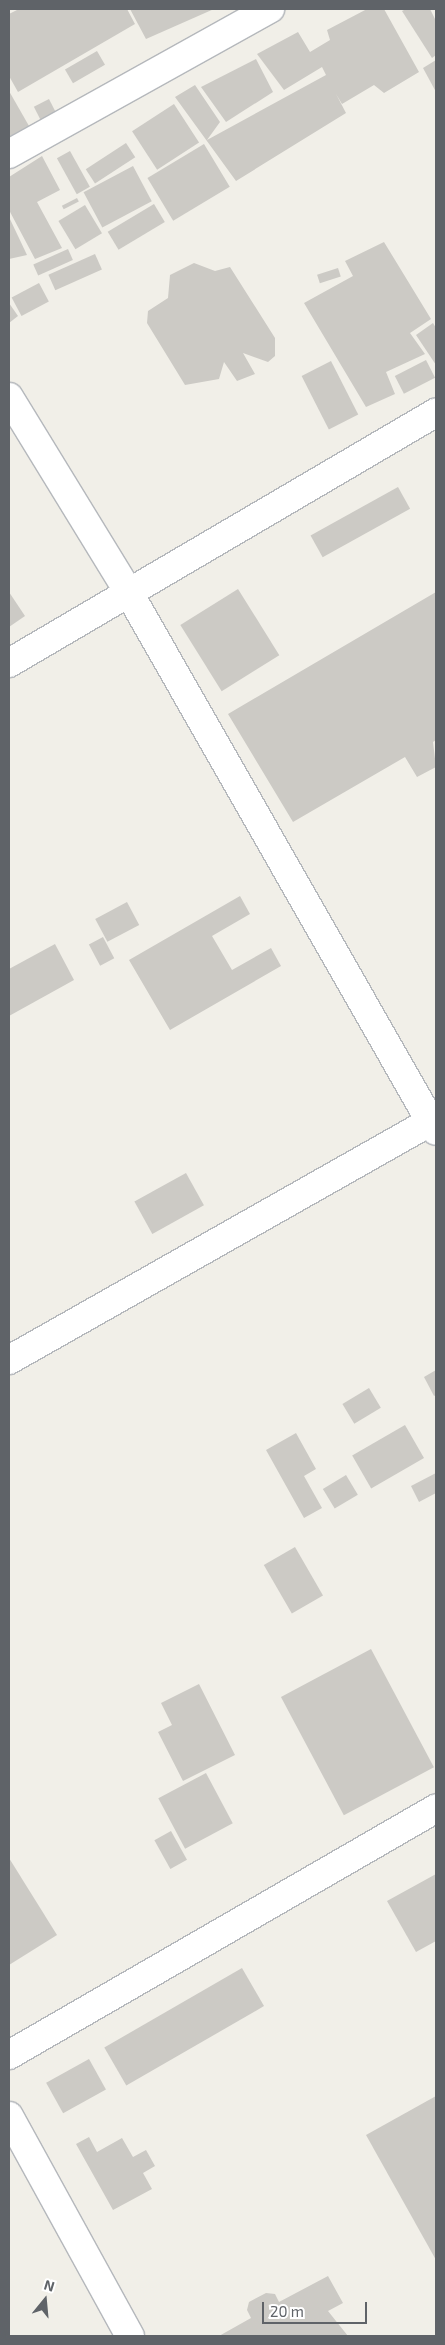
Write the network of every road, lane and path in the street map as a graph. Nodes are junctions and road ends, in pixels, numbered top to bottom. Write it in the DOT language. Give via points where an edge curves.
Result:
graph roads {
  1 [pos="270,9"];
  2 [pos="9,154"];
  3 [pos="9,397"];
  4 [pos="436,412"];
  5 [pos="129,593"];
  6 [pos="9,663"];
  7 [pos="434,1124"];
  8 [pos="9,1360"];
  9 [pos="436,1808"];
  10 [pos="9,2055"];
  11 [pos="9,2116"];
  12 [pos="130,2336"];
  1 -- 2 [label="street"];
  3 -- 5 [label="street"];
  4 -- 5 [label="street"];
  5 -- 6 [label="street"];
  5 -- 7 [label="street"];
  7 -- 8 [label="street"];
  9 -- 10 [label="street"];
  11 -- 12 [label="street"];
}
